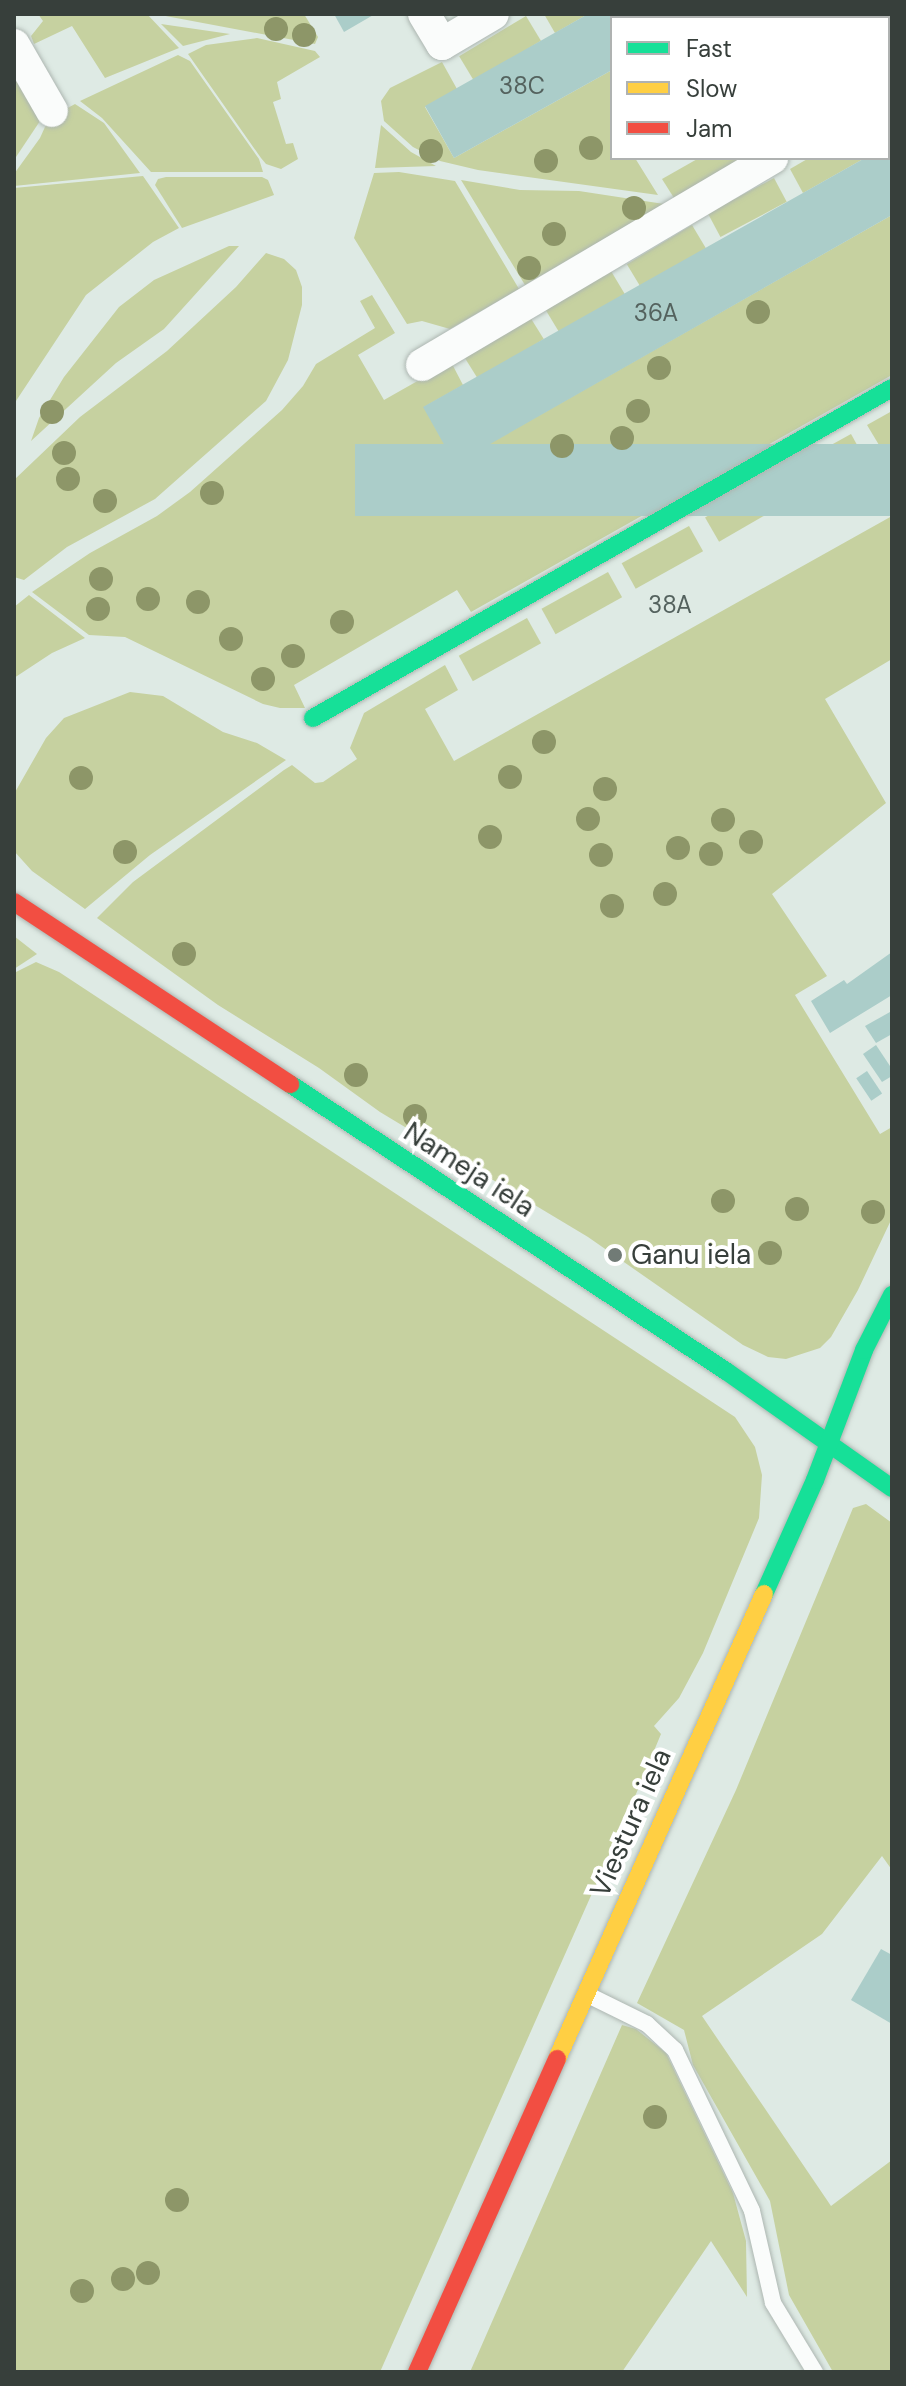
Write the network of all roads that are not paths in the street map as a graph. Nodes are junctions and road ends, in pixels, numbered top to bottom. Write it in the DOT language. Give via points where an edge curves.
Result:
graph roads {
  1 [pos="424,14"];
  2 [pos="493,14"];
  3 [pos="14,45"];
  4 [pos="52,111"];
  5 [pos="769,160"];
  6 [pos="422,365"];
  7 [pos="892,388"];
  8 [pos="313,718"];
  9 [pos="14,902"];
  10 [pos="892,1295"];
  11 [pos="828,1441"];
  12 [pos="892,1488"];
  13 [pos="585,1993"];
  14 [pos="417,2372"];
  15 [pos="815,2372"];
  1 -- 2 [label="street" via="442,44"];
  3 -- 4 [label="street"];
  5 -- 6 [label="street"];
  7 -- 8 [label="street"];
  9 -- 11 [label="street, Nameja iela"];
  10 -- 11 [label="street, Viestura iela"];
  11 -- 12 [label="street, Nameja iela"];
  11 -- 13 [label="street, Viestura iela"];
  13 -- 14 [label="street, Viestura iela"];
  13 -- 15 [label="lane" via="639,2019 675,2050 752,2211 773,2303"];
}
